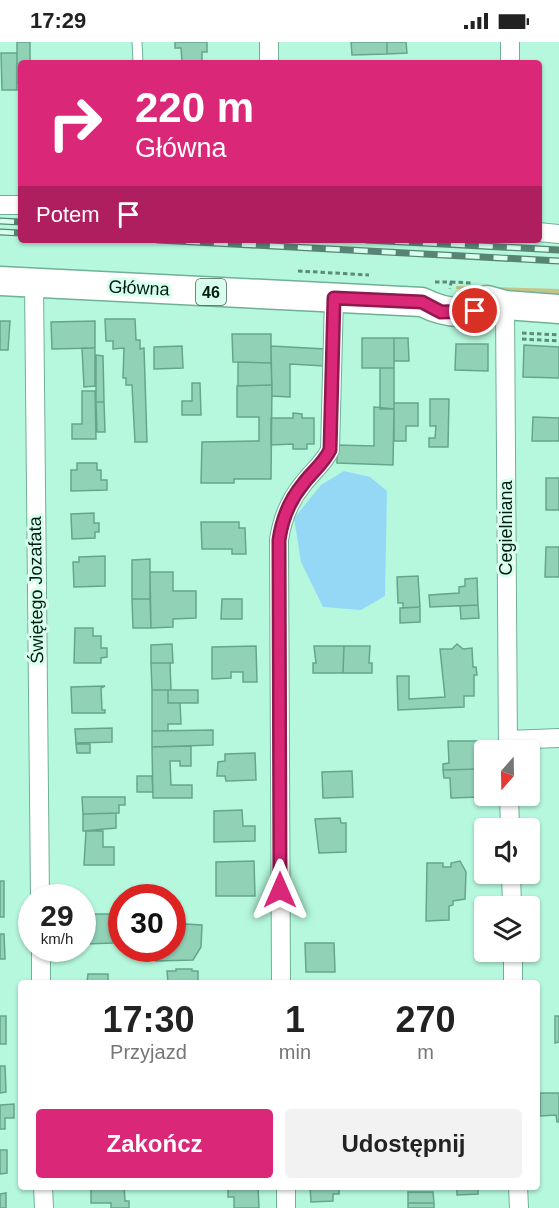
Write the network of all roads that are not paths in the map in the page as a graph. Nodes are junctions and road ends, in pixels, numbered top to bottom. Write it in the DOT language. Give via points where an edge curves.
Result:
graph roads {
  1 [pos="137,42"];
  2 [pos="269,42"];
  3 [pos="510,42"];
  4 [pos="138,60"];
  5 [pos="269,60"];
  6 [pos="510,60"];
  7 [pos="0,205"];
  8 [pos="18,205"];
  9 [pos="542,232"];
  10 [pos="559,234"];
  11 [pos="0,281"];
  12 [pos="34,282"];
  13 [pos="334,298"];
  14 [pos="506,305"];
  15 [pos="559,309"];
  16 [pos="559,738"];
  17 [pos="508,740"];
  18 [pos="540,741"];
  19 [pos="40,884"];
  20 [pos="41,962"];
  21 [pos="513,962"];
  22 [pos="41,980"];
  23 [pos="282,980"];
  24 [pos="513,980"];
  25 [pos="43,1190"];
  26 [pos="286,1190"];
  27 [pos="518,1190"];
  28 [pos="44,1208"];
  29 [pos="286,1208"];
  30 [pos="519,1208"];
  1 -- 4 [label="lane"];
  2 -- 5 [label="street"];
  3 -- 6 [label="street"];
  7 -- 8 [label="street"];
  9 -- 10 [label="street"];
  11 -- 12 [label="main road, Główna / 46"];
  12 -- 13 [label="main road, Główna / 46"];
  12 -- 19 [label="street, Świętego Jozafata"];
  13 -- 14 [label="main road, Główna / 46" via="422,302 441,312"];
  13 -- 23 [label="street" via="330,450 292,498 281,521 279,540"];
  14 -- 15 [label="main road, Główna / 46"];
  14 -- 17 [label="street, Cegielniana"];
  16 -- 18 [label="street"];
  20 -- 22 [label="street"];
  21 -- 24 [label="street"];
  25 -- 28 [label="street"];
  26 -- 29 [label="street"];
  27 -- 30 [label="street"];
}
